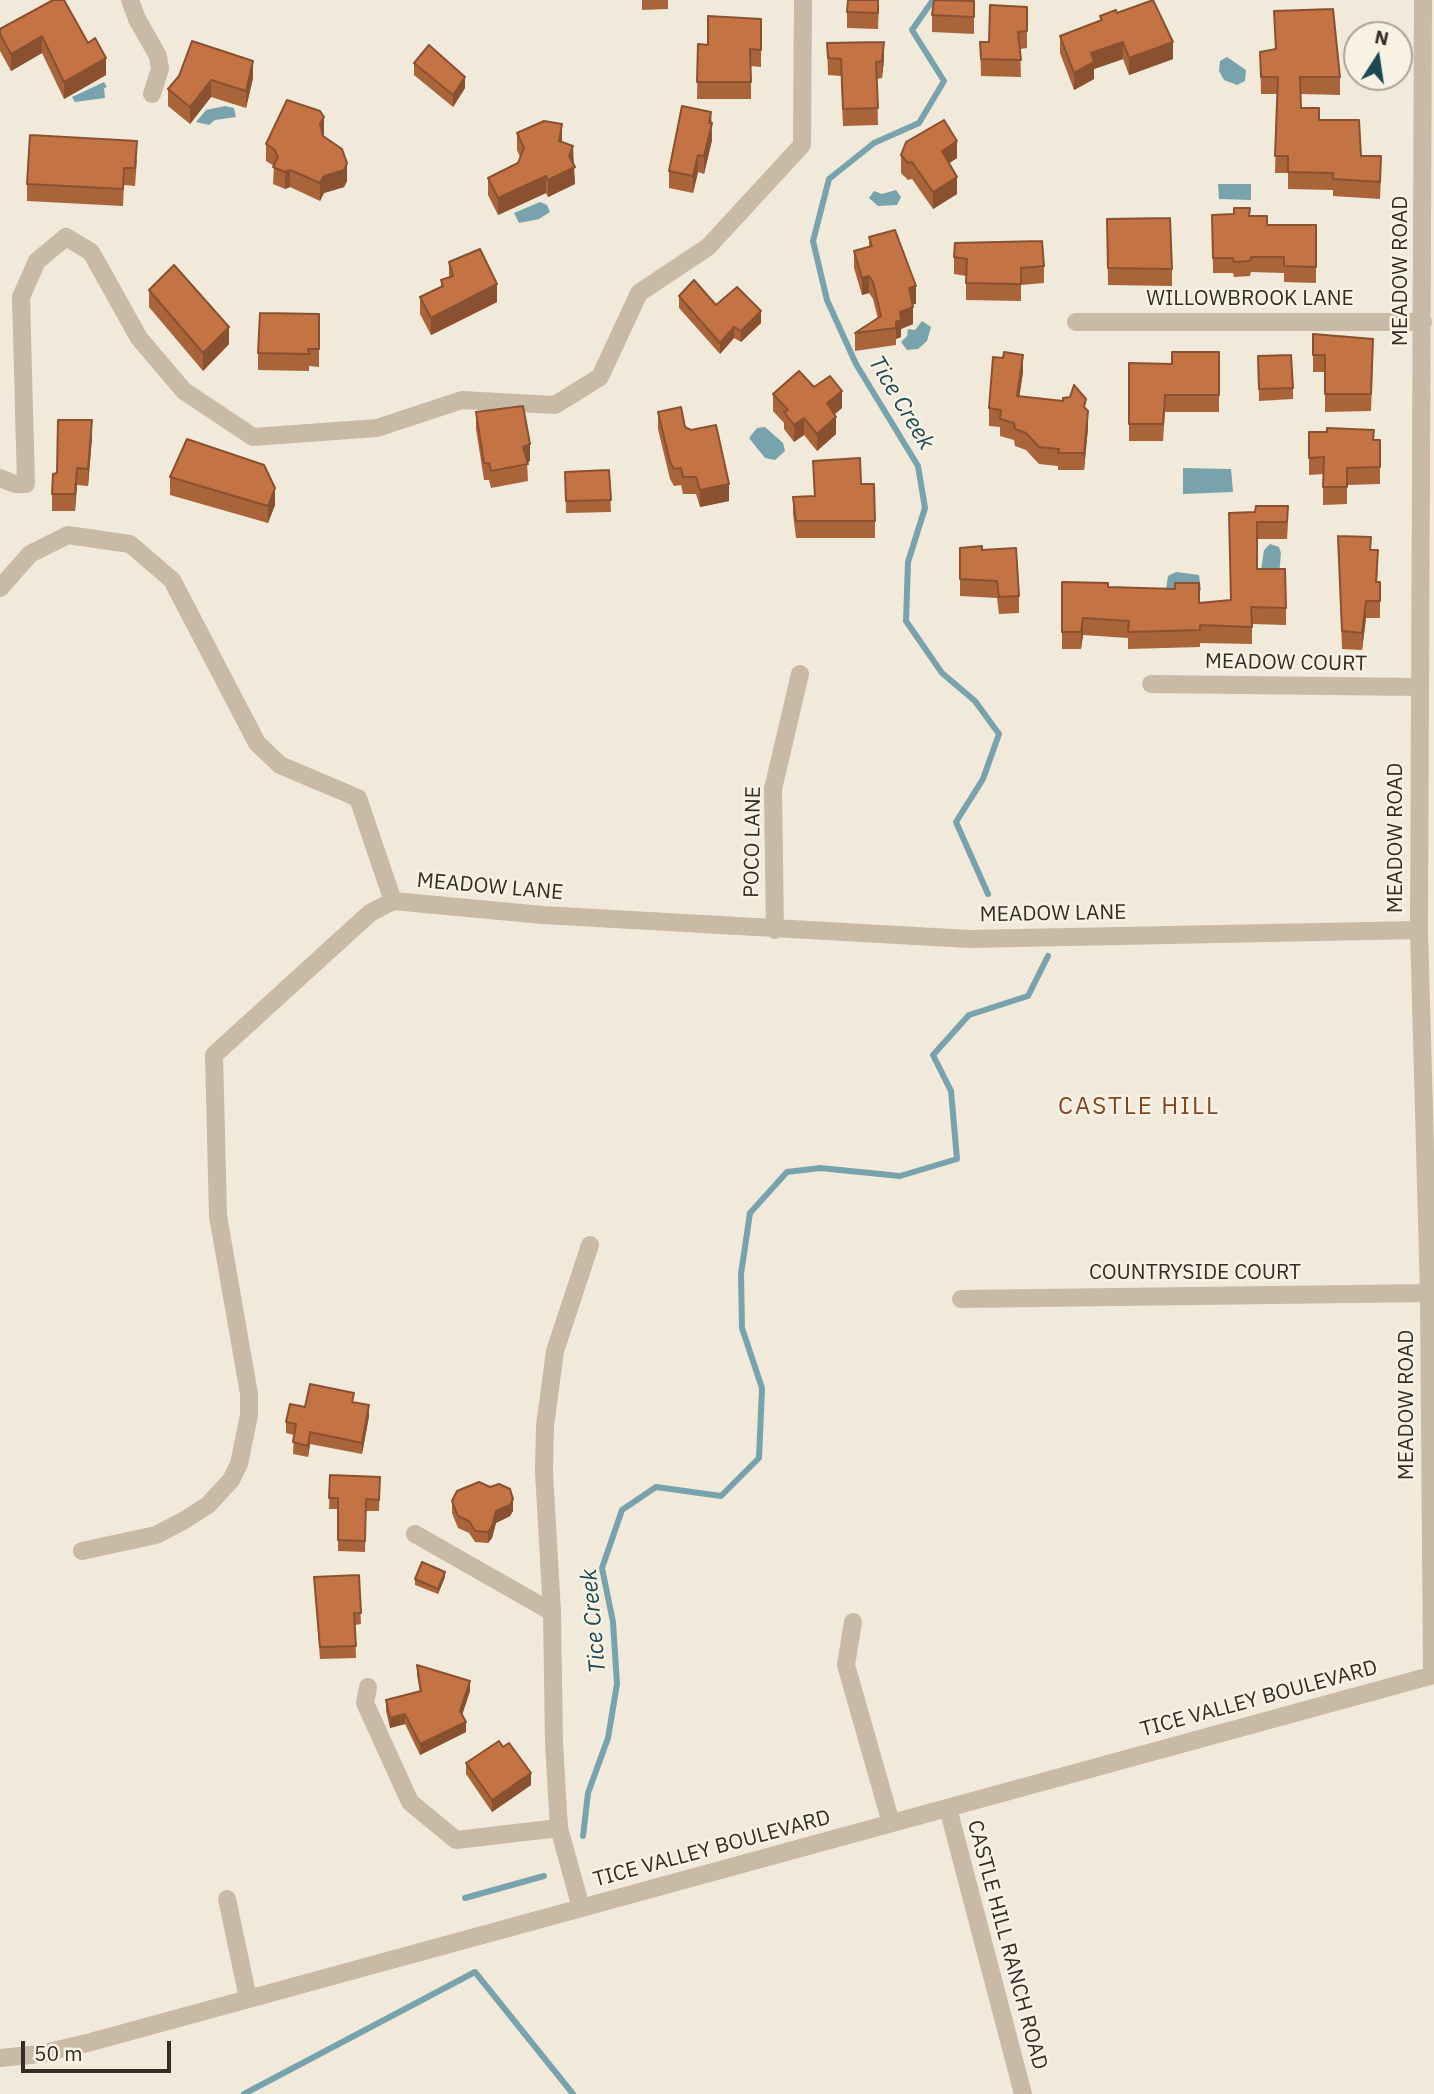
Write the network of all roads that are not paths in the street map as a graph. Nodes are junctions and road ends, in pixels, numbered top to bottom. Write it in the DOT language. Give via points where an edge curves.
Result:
graph roads {
  1 [pos="130,0"];
  2 [pos="803,0"];
  3 [pos="1423,0"];
  4 [pos="152,94"];
  5 [pos="1076,322"];
  6 [pos="1423,322"];
  7 [pos="0,478"];
  8 [pos="1427,587"];
  9 [pos="0,588"];
  10 [pos="800,674"];
  11 [pos="1151,684"];
  12 [pos="1420,687"];
  13 [pos="393,901"];
  14 [pos="775,930"];
  15 [pos="1419,930"];
  16 [pos="590,1245"];
  17 [pos="1429,1293"];
  18 [pos="961,1299"];
  19 [pos="415,1534"];
  20 [pos="82,1551"];
  21 [pos="552,1612"];
  22 [pos="853,1622"];
  23 [pos="1433,1675"];
  24 [pos="368,1687"];
  25 [pos="948,1808"];
  26 [pos="891,1823"];
  27 [pos="559,1828"];
  28 [pos="227,1899"];
  29 [pos="581,1908"];
  30 [pos="248,1998"];
  31 [pos="0,2058"];
  32 [pos="1023,2094"];
  1 -- 4 [label="street" via="158,56"];
  2 -- 7 [label="street" via="802,145 708,247 639,293 600,377 555,405 461,400 377,428 253,437 184,391 139,338 91,252 66,237 37,261 21,298 26,484"];
  3 -- 6 [label="street, MEADOW ROAD"];
  5 -- 6 [label="street, WILLOWBROOK LANE"];
  6 -- 8 [label="street, MEADOW ROAD"];
  8 -- 12 [label="street, MEADOW ROAD"];
  9 -- 13 [label="street" via="30,554 68,535 130,544 172,580 257,743 280,765 358,798"];
  10 -- 14 [label="street, POCO LANE" via="773,789"];
  11 -- 12 [label="street, MEADOW COURT"];
  12 -- 15 [label="street, MEADOW ROAD"];
  13 -- 14 [label="street, MEADOW LANE"];
  13 -- 20 [label="street, MEADOW LANE" via="370,913 214,1055 218,1216 249,1394 239,1464 208,1505 183,1521 156,1535"];
  14 -- 15 [label="street, MEADOW LANE" via="969,939"];
  15 -- 17 [label="street, MEADOW ROAD"];
  16 -- 21 [label="street" via="555,1351 545,1426"];
  17 -- 18 [label="street, COUNTRYSIDE COURT"];
  17 -- 23 [label="street, MEADOW ROAD"];
  19 -- 21 [label="street"];
  21 -- 27 [label="street"];
  22 -- 26 [label="street" via="846,1665"];
  23 -- 25 [label="street, TICE VALLEY BOULEVARD"];
  24 -- 27 [label="street" via="365,1703 410,1802 456,1840"];
  25 -- 26 [label="street, TICE VALLEY BOULEVARD"];
  25 -- 32 [label="street, CASTLE HILL RANCH ROAD"];
  26 -- 29 [label="street, TICE VALLEY BOULEVARD"];
  27 -- 29 [label="street"];
  28 -- 30 [label="street"];
  29 -- 30 [label="street, TICE VALLEY BOULEVARD"];
  30 -- 31 [label="street, TICE VALLEY BOULEVARD" via="65,2048"];
}
